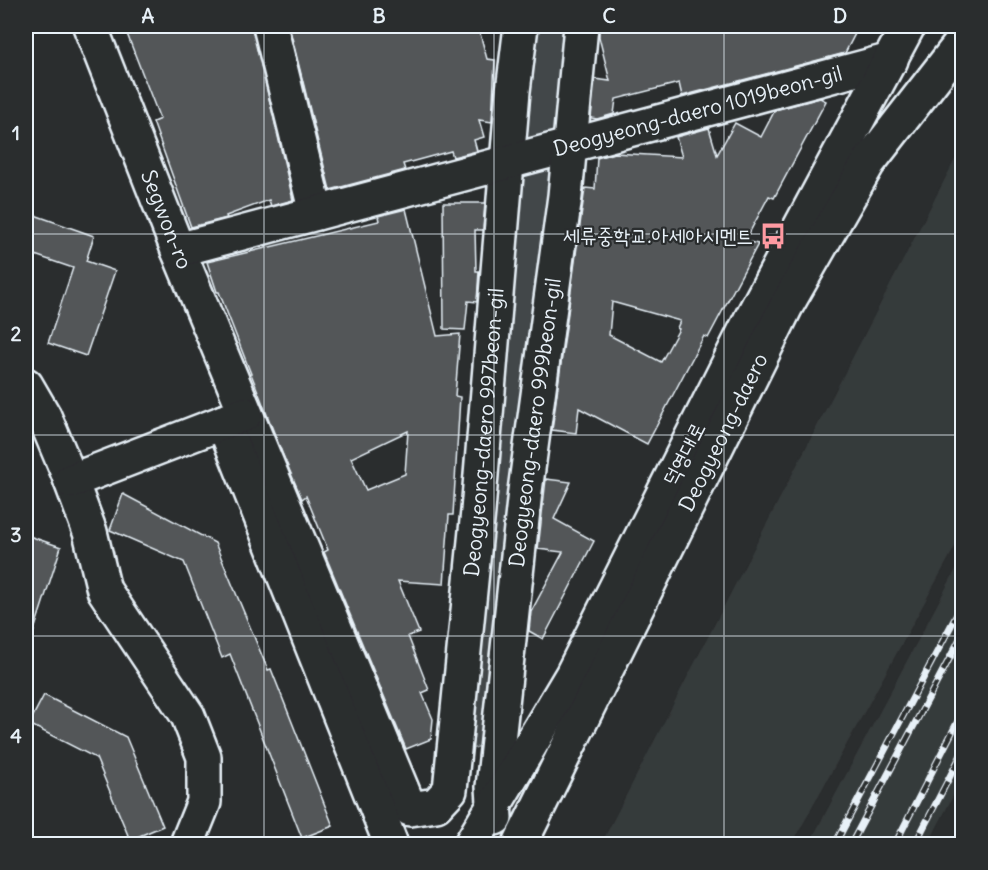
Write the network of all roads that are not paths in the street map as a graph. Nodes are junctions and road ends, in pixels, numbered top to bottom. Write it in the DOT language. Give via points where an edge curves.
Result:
graph roads {
  1 [pos="90,26"];
  2 [pos="270,26"];
  3 [pos="521,26"];
  4 [pos="581,26"];
  5 [pos="908,26"];
  6 [pos="963,42"];
  7 [pos="891,60"];
  8 [pos="570,145"];
  9 [pos="507,162"];
  10 [pos="316,213"];
  11 [pos="178,250"];
  12 [pos="26,385"];
  13 [pos="235,418"];
  14 [pos="71,481"];
  15 [pos="573,736"];
  16 [pos="496,829"];
  17 [pos="187,844"];
  18 [pos="391,844"];
  19 [pos="471,844"];
  20 [pos="520,844"];
  1 -- 11 [label="street, Segwon-ro"];
  2 -- 10 [label="street"];
  3 -- 9 [label="street, Deogyeong-daero 997beon-gil"];
  4 -- 8 [label="street, Deogyeong-daero 999beon-gil"];
  5 -- 7 [label="street"];
  6 -- 15 [label="street, Deogyeong-daero" via="868,163 786,306"];
  7 -- 8 [label="street, Deogyeong-daero 1019beon-gil"];
  7 -- 16 [label="street, 덕영대로" via="752,317 572,675 546,719"];
  8 -- 9 [label="street, Deogyeong-daero 1019beon-gil"];
  8 -- 16 [label="street, Deogyeong-daero 999beon-gil" via="517,555 493,787"];
  9 -- 10 [label="street, Deogyeong-daero 1019beon-gil"];
  9 -- 13 [label="street, Deogyeong-daero 997beon-gil" via="450,790 436,805 410,809"];
  10 -- 11 [label="street, Deogyeong-daero 1019beon-gil"];
  11 -- 13 [label="street, Segwon-ro"];
  12 -- 14 [label="street" via="44,416"];
  13 -- 14 [label="street"];
  13 -- 18 [label="street"];
  14 -- 17 [label="street" via="90,532 104,590 188,716 204,757 204,802"];
  15 -- 16 [label="street"];
  15 -- 20 [label="street, Deogyeong-daero"];
  16 -- 19 [label="street"];
}
